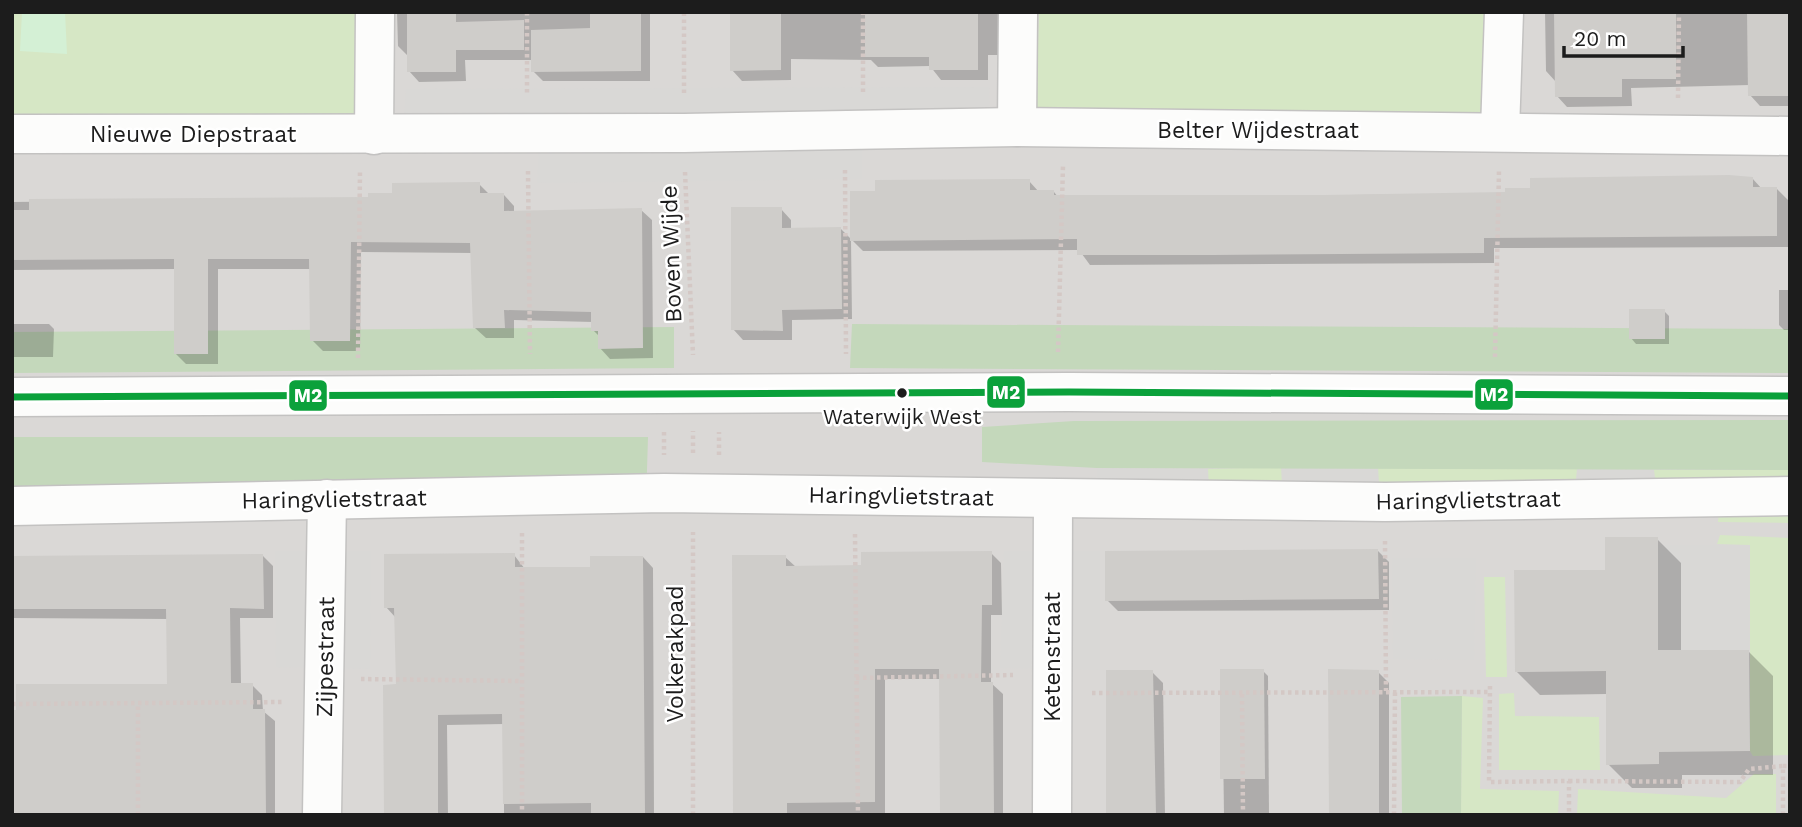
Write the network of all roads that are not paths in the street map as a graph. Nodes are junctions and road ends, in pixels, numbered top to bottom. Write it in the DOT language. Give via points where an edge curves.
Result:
graph roads {
  1 [pos="375,12"];
  2 [pos="1018,12"];
  3 [pos="1504,12"];
  4 [pos="1017,127"];
  5 [pos="1500,131"];
  6 [pos="684,133"];
  7 [pos="12,134"];
  8 [pos="367,135"];
  9 [pos="1790,135"];
  10 [pos="1790,396"];
  11 [pos="12,397"];
  12 [pos="1790,496"];
  13 [pos="327,499"];
  14 [pos="1053,499"];
  15 [pos="12,506"];
  16 [pos="322,815"];
  17 [pos="1052,815"];
  1 -- 8 [label="street"];
  2 -- 4 [label="street"];
  3 -- 5 [label="street"];
  4 -- 5 [label="street, Belter Wijdestraat"];
  4 -- 6 [label="street, Belter Wijdestraat"];
  5 -- 9 [label="street, Belter Wijdestraat"];
  6 -- 8 [label="street, Nieuwe Diepstraat"];
  7 -- 8 [label="street, Nieuwe Diepstraat"];
  10 -- 11 [label="street" via="1055,392"];
  12 -- 14 [label="street, Haringvlietstraat" via="1385,502"];
  13 -- 14 [label="street, Haringvlietstraat" via="693,493"];
  13 -- 15 [label="street, Haringvlietstraat"];
  13 -- 16 [label="street, Zijpestraat"];
  14 -- 17 [label="street, Ketenstraat"];
}
